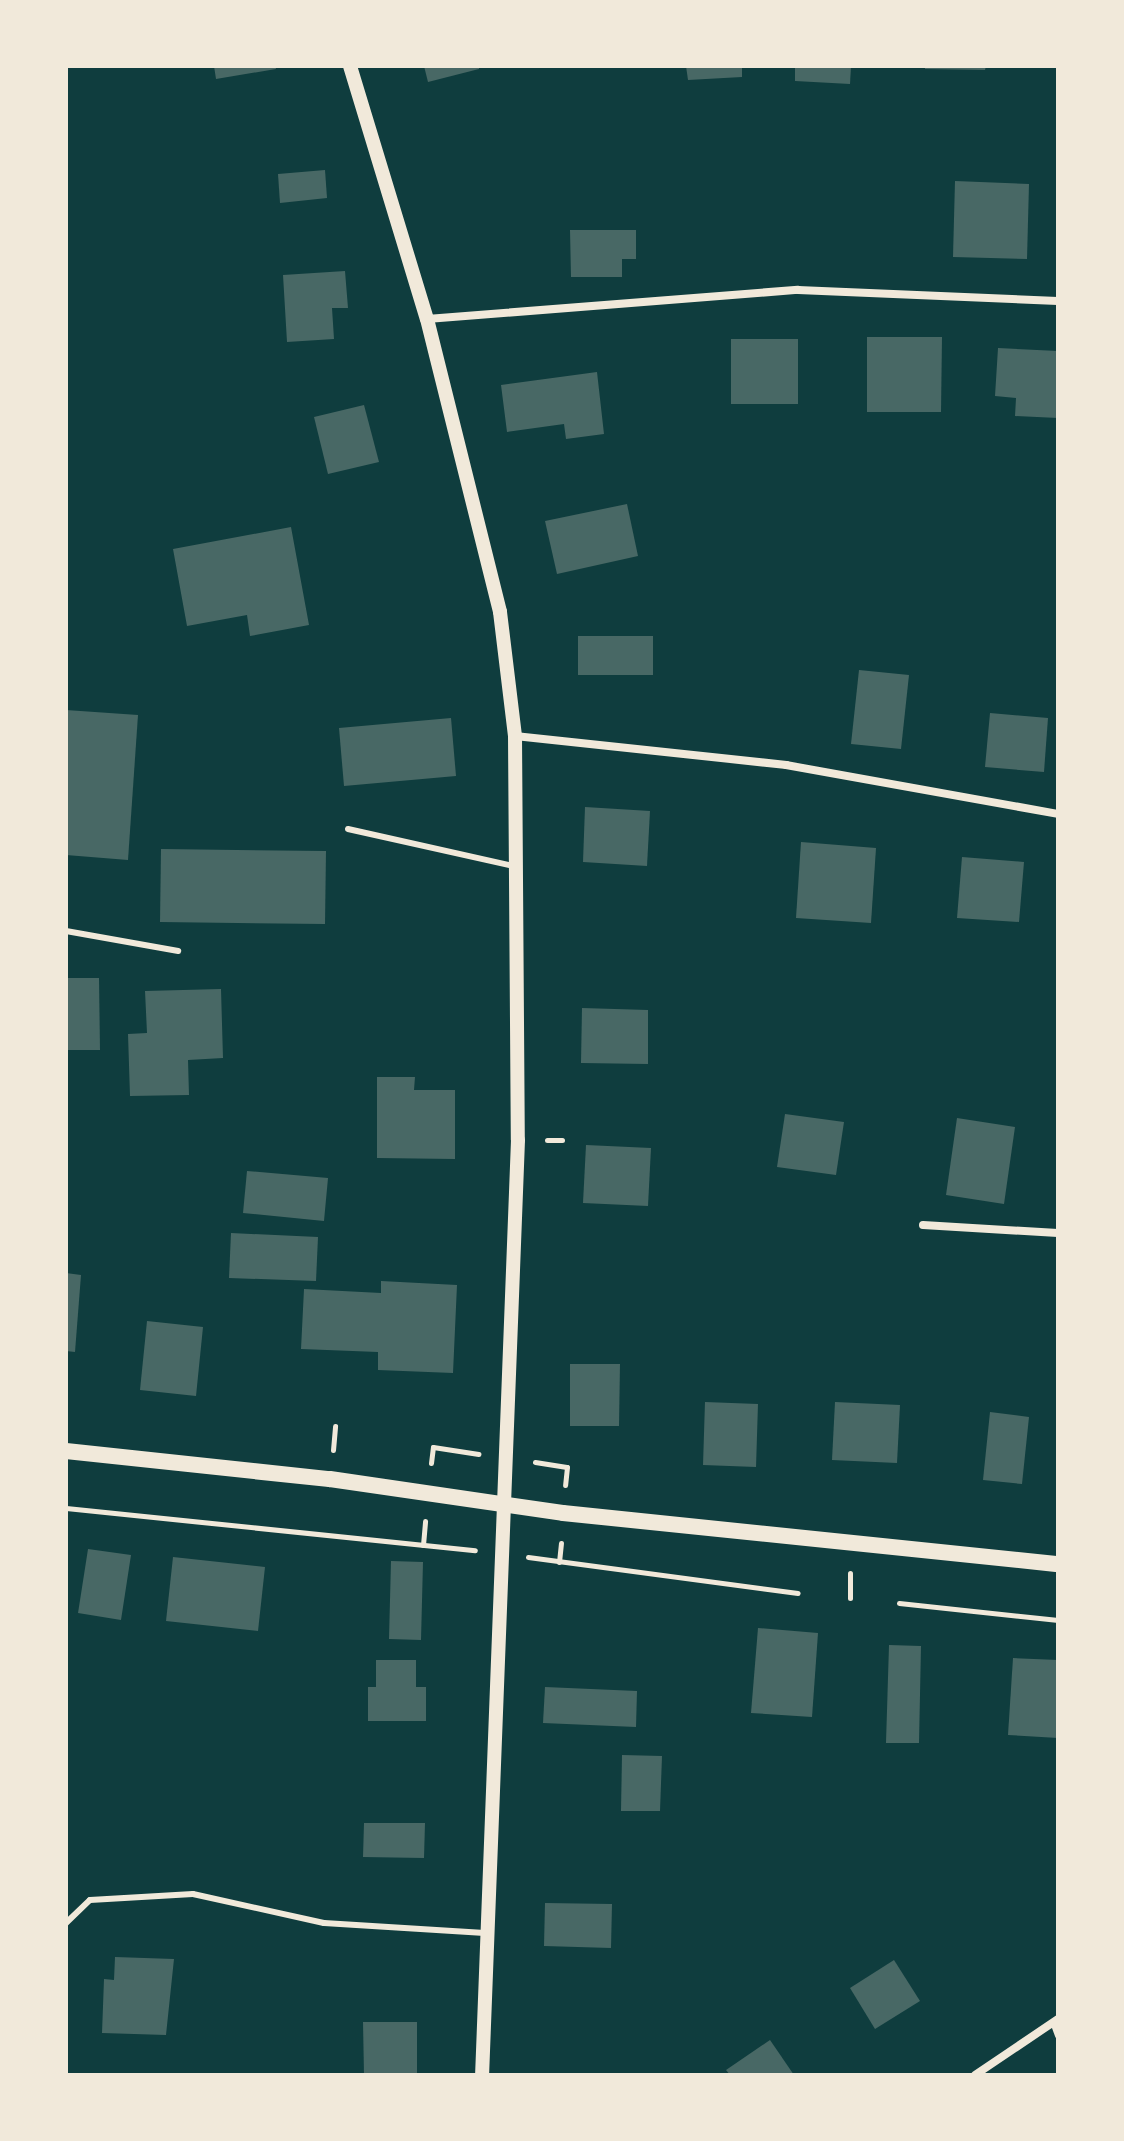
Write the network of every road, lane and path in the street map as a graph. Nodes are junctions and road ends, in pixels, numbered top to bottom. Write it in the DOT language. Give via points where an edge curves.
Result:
graph roads {
  1 [pos="350,66"];
  2 [pos="1058,301"];
  3 [pos="427,319"];
  4 [pos="515,736"];
  5 [pos="1058,814"];
  6 [pos="348,829"];
  7 [pos="513,866"];
  8 [pos="66,931"];
  9 [pos="178,951"];
  10 [pos="923,1225"];
  11 [pos="1058,1233"];
  12 [pos="66,1451"];
  13 [pos="504,1504"];
  14 [pos="66,1508"];
  15 [pos="503,1553"];
  16 [pos="1058,1564"];
  17 [pos="798,1593"];
  18 [pos="899,1603"];
  19 [pos="1058,1620"];
  20 [pos="66,1923"];
  21 [pos="487,1933"];
  22 [pos="1056,2020"];
  23 [pos="1058,2036"];
  24 [pos="482,2075"];
  25 [pos="975,2075"];
  1 -- 3 [label="street"];
  2 -- 3 [label="street" via="798,290"];
  3 -- 4 [label="street" via="500,612"];
  4 -- 5 [label="street" via="786,765"];
  4 -- 7 [label="street"];
  6 -- 7 [label="lane"];
  7 -- 13 [label="street" via="518,1140"];
  8 -- 9 [label="lane"];
  10 -- 11 [label="street"];
  12 -- 13 [label="main road"];
  13 -- 15 [label="street"];
  13 -- 16 [label="main road"];
  14 -- 15 [label="path"];
  15 -- 17 [label="path"];
  15 -- 21 [label="street"];
  18 -- 19 [label="path"];
  20 -- 21 [label="lane" via="90,1900 193,1894 324,1923"];
  21 -- 24 [label="street"];
  22 -- 23 [label="lane"];
  22 -- 25 [label="street"];
}
